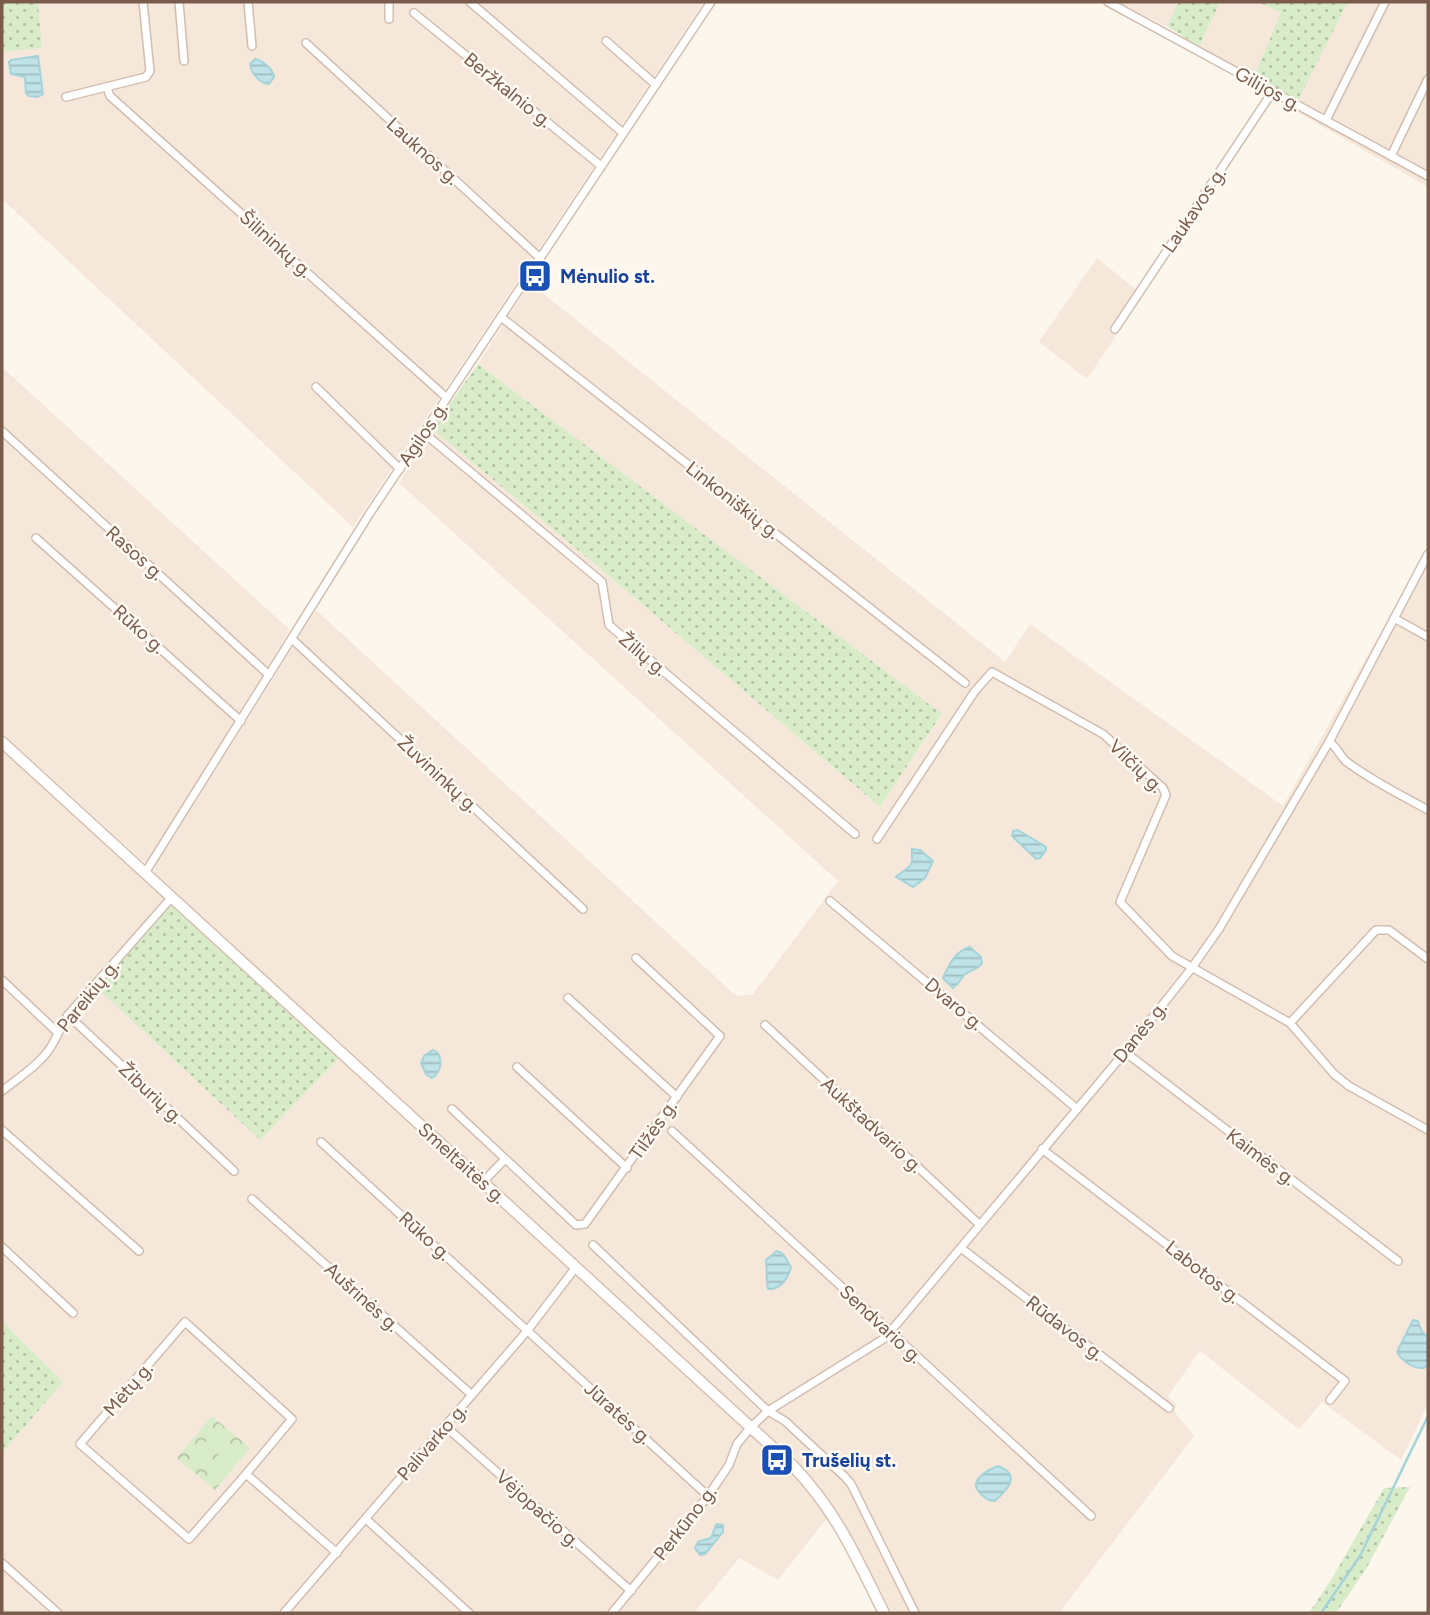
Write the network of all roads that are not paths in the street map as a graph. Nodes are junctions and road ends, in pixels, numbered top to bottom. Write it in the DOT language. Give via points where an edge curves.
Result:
graph roads {
  1 [pos="143,2"];
  2 [pos="179,2"];
  3 [pos="248,2"];
  4 [pos="389,2"];
  5 [pos="470,2"];
  6 [pos="711,2"];
  7 [pos="1108,2"];
  8 [pos="1385,2"];
  9 [pos="1125,6"];
  10 [pos="414,13"];
  11 [pos="389,19"];
  12 [pos="606,41"];
  13 [pos="306,43"];
  14 [pos="252,47"];
  15 [pos="184,61"];
  16 [pos="1428,79"];
  17 [pos="656,85"];
  18 [pos="107,88"];
  19 [pos="1273,91"];
  20 [pos="66,97"];
  21 [pos="1326,120"];
  22 [pos="624,133"];
  23 [pos="1391,156"];
  24 [pos="601,166"];
  25 [pos="1428,176"];
  26 [pos="540,258"];
  27 [pos="501,317"];
  28 [pos="1115,329"];
  29 [pos="316,387"];
  30 [pos="447,398"];
  31 [pos="2,431"];
  32 [pos="424,433"];
  33 [pos="400,469"];
  34 [pos="36,538"];
  35 [pos="1428,554"];
  36 [pos="1394,618"];
  37 [pos="1428,637"];
  38 [pos="293,639"];
  39 [pos="269,675"];
  40 [pos="965,682"];
  41 [pos="241,721"];
  42 [pos="2,742"];
  43 [pos="1329,742"];
  44 [pos="1428,810"];
  45 [pos="855,834"];
  46 [pos="877,839"];
  47 [pos="145,873"];
  48 [pos="172,897"];
  49 [pos="830,901"];
  50 [pos="583,909"];
  51 [pos="636,958"];
  52 [pos="1428,958"];
  53 [pos="1191,969"];
  54 [pos="2,980"];
  55 [pos="568,998"];
  56 [pos="68,1015"];
  57 [pos="1290,1023"];
  58 [pos="765,1025"];
  59 [pos="57,1032"];
  60 [pos="1125,1052"];
  61 [pos="517,1067"];
  62 [pos="2,1091"];
  63 [pos="677,1097"];
  64 [pos="1076,1108"];
  65 [pos="452,1109"];
  66 [pos="2,1130"];
  67 [pos="1428,1130"];
  68 [pos="672,1131"];
  69 [pos="321,1143"];
  70 [pos="1042,1149"];
  71 [pos="505,1159"];
  72 [pos="627,1168"];
  73 [pos="234,1171"];
  74 [pos="483,1182"];
  75 [pos="252,1199"];
  76 [pos="979,1224"];
  77 [pos="593,1245"];
  78 [pos="2,1247"];
  79 [pos="961,1248"];
  80 [pos="139,1251"];
  81 [pos="1398,1261"];
  82 [pos="576,1267"];
  83 [pos="73,1313"];
  84 [pos="527,1331"];
  85 [pos="890,1333"];
  86 [pos="472,1395"];
  87 [pos="1330,1400"];
  88 [pos="1169,1408"];
  89 [pos="768,1411"];
  90 [pos="445,1426"];
  91 [pos="751,1427"];
  92 [pos="246,1474"];
  93 [pos="708,1496"];
  94 [pos="1091,1516"];
  95 [pos="366,1519"];
  96 [pos="337,1553"];
  97 [pos="2,1563"];
  98 [pos="631,1591"];
  99 [pos="58,1613"];
  100 [pos="284,1613"];
  101 [pos="469,1613"];
  102 [pos="612,1613"];
  103 [pos="884,1613"];
  104 [pos="915,1613"];
  1 -- 18 [label="street" via="150,71 146,78"];
  2 -- 15 [label="street"];
  3 -- 14 [label="street"];
  4 -- 11 [label="street"];
  5 -- 22 [label="street"];
  6 -- 17 [label="street, Agilos g."];
  7 -- 9 [label="street, Gilijos g."];
  8 -- 21 [label="street"];
  9 -- 19 [label="street, Gilijos g."];
  10 -- 24 [label="street, Beržkalnio g."];
  12 -- 17 [label="street"];
  13 -- 26 [label="street, Lauknos g."];
  16 -- 23 [label="street"];
  17 -- 22 [label="street, Agilos g."];
  18 -- 20 [label="street"];
  18 -- 30 [label="street, Šilininkų g." via="110,96"];
  19 -- 21 [label="street, Gilijos g."];
  19 -- 28 [label="street, Laukavos g."];
  21 -- 23 [label="street, Gilijos g."];
  22 -- 24 [label="street, Agilos g."];
  23 -- 25 [label="street, Gilijos g."];
  24 -- 26 [label="street, Agilos g."];
  26 -- 27 [label="street, Agilos g."];
  27 -- 30 [label="street, Agilos g."];
  27 -- 40 [label="street, Linkoniškių g."];
  29 -- 33 [label="street"];
  30 -- 32 [label="street, Agilos g."];
  31 -- 39 [label="street, Rasos g."];
  32 -- 33 [label="street, Agilos g."];
  32 -- 45 [label="street, Žilių g." via="602,582 610,625"];
  33 -- 38 [label="street, Agilos g."];
  34 -- 41 [label="street, Rūko g."];
  35 -- 36 [label="street, Danės g."];
  36 -- 37 [label="street"];
  36 -- 43 [label="street, Danės g."];
  38 -- 39 [label="street, Agilos g."];
  38 -- 50 [label="street, Žuvininkų g."];
  39 -- 41 [label="street, Agilos g."];
  41 -- 47 [label="street, Agilos g."];
  42 -- 47 [label="main road, Smeltaitės g."];
  43 -- 44 [label="street" via="1343,760"];
  43 -- 53 [label="street, Danės g."];
  46 -- 53 [label="street, Vilčių g." via="992,672 1103,734 1163,788 1166,795 1120,902 1172,956"];
  47 -- 48 [label="main road, Smeltaitės g."];
  48 -- 56 [label="street, Pareikių g."];
  48 -- 74 [label="main road, Smeltaitės g."];
  49 -- 64 [label="street, Dvaro g."];
  51 -- 63 [label="street, Tilžės g." via="720,1036"];
  52 -- 57 [label="street" via="1389,930 1376,930"];
  53 -- 57 [label="street"];
  53 -- 60 [label="street, Danės g."];
  54 -- 59 [label="street"];
  55 -- 63 [label="street"];
  56 -- 59 [label="street, Pareikių g."];
  56 -- 73 [label="street, Žiburių g."];
  57 -- 67 [label="street" via="1349,1086"];
  58 -- 76 [label="street, Aukštadvario g."];
  59 -- 62 [label="street, Pareikių g." via="44,1055"];
  60 -- 64 [label="street, Danės g."];
  60 -- 81 [label="street, Kaimės g."];
  61 -- 72 [label="street"];
  63 -- 72 [label="street, Tilžės g."];
  64 -- 70 [label="street, Danės g."];
  65 -- 71 [label="street"];
  66 -- 80 [label="street"];
  68 -- 85 [label="street, Sendvario g."];
  69 -- 84 [label="street, Rūko g."];
  70 -- 76 [label="street, Danės g."];
  70 -- 87 [label="street, Labotos g." via="1345,1381"];
  71 -- 72 [label="street, Tilžės g." via="576,1225 585,1224"];
  71 -- 74 [label="street"];
  74 -- 82 [label="main road, Smeltaitės g."];
  75 -- 86 [label="street, Aušrinės g."];
  76 -- 79 [label="street, Danės g."];
  77 -- 89 [label="street"];
  78 -- 83 [label="street"];
  79 -- 85 [label="street, Danės g."];
  79 -- 88 [label="street, Rūdavos g."];
  82 -- 84 [label="street, Palivarko g."];
  82 -- 91 [label="main road, Smeltaitės g."];
  84 -- 86 [label="street, Palivarko g."];
  84 -- 93 [label="street, Jūratės g."];
  85 -- 89 [label="street, Danės g."];
  85 -- 94 [label="street, Sendvario g."];
  86 -- 90 [label="street, Palivarko g."];
  89 -- 91 [label="street, Danės g."];
  89 -- 104 [label="street" via="785,1420 851,1484"];
  90 -- 95 [label="street, Palivarko g."];
  90 -- 98 [label="street, Vėjopačio g."];
  91 -- 93 [label="street, Perkūno g."];
  91 -- 103 [label="main road, Smeltaitės g." via="827,1504"];
  92 -- 92 [label="street, Mėtų g." via="292,1419 185,1322 80,1444 190,1539"];
  92 -- 96 [label="street"];
  93 -- 98 [label="street, Perkūno g."];
  95 -- 96 [label="street, Palivarko g."];
  95 -- 101 [label="street"];
  96 -- 100 [label="street, Palivarko g."];
  97 -- 99 [label="street"];
  98 -- 102 [label="street, Perkūno g."];
}
